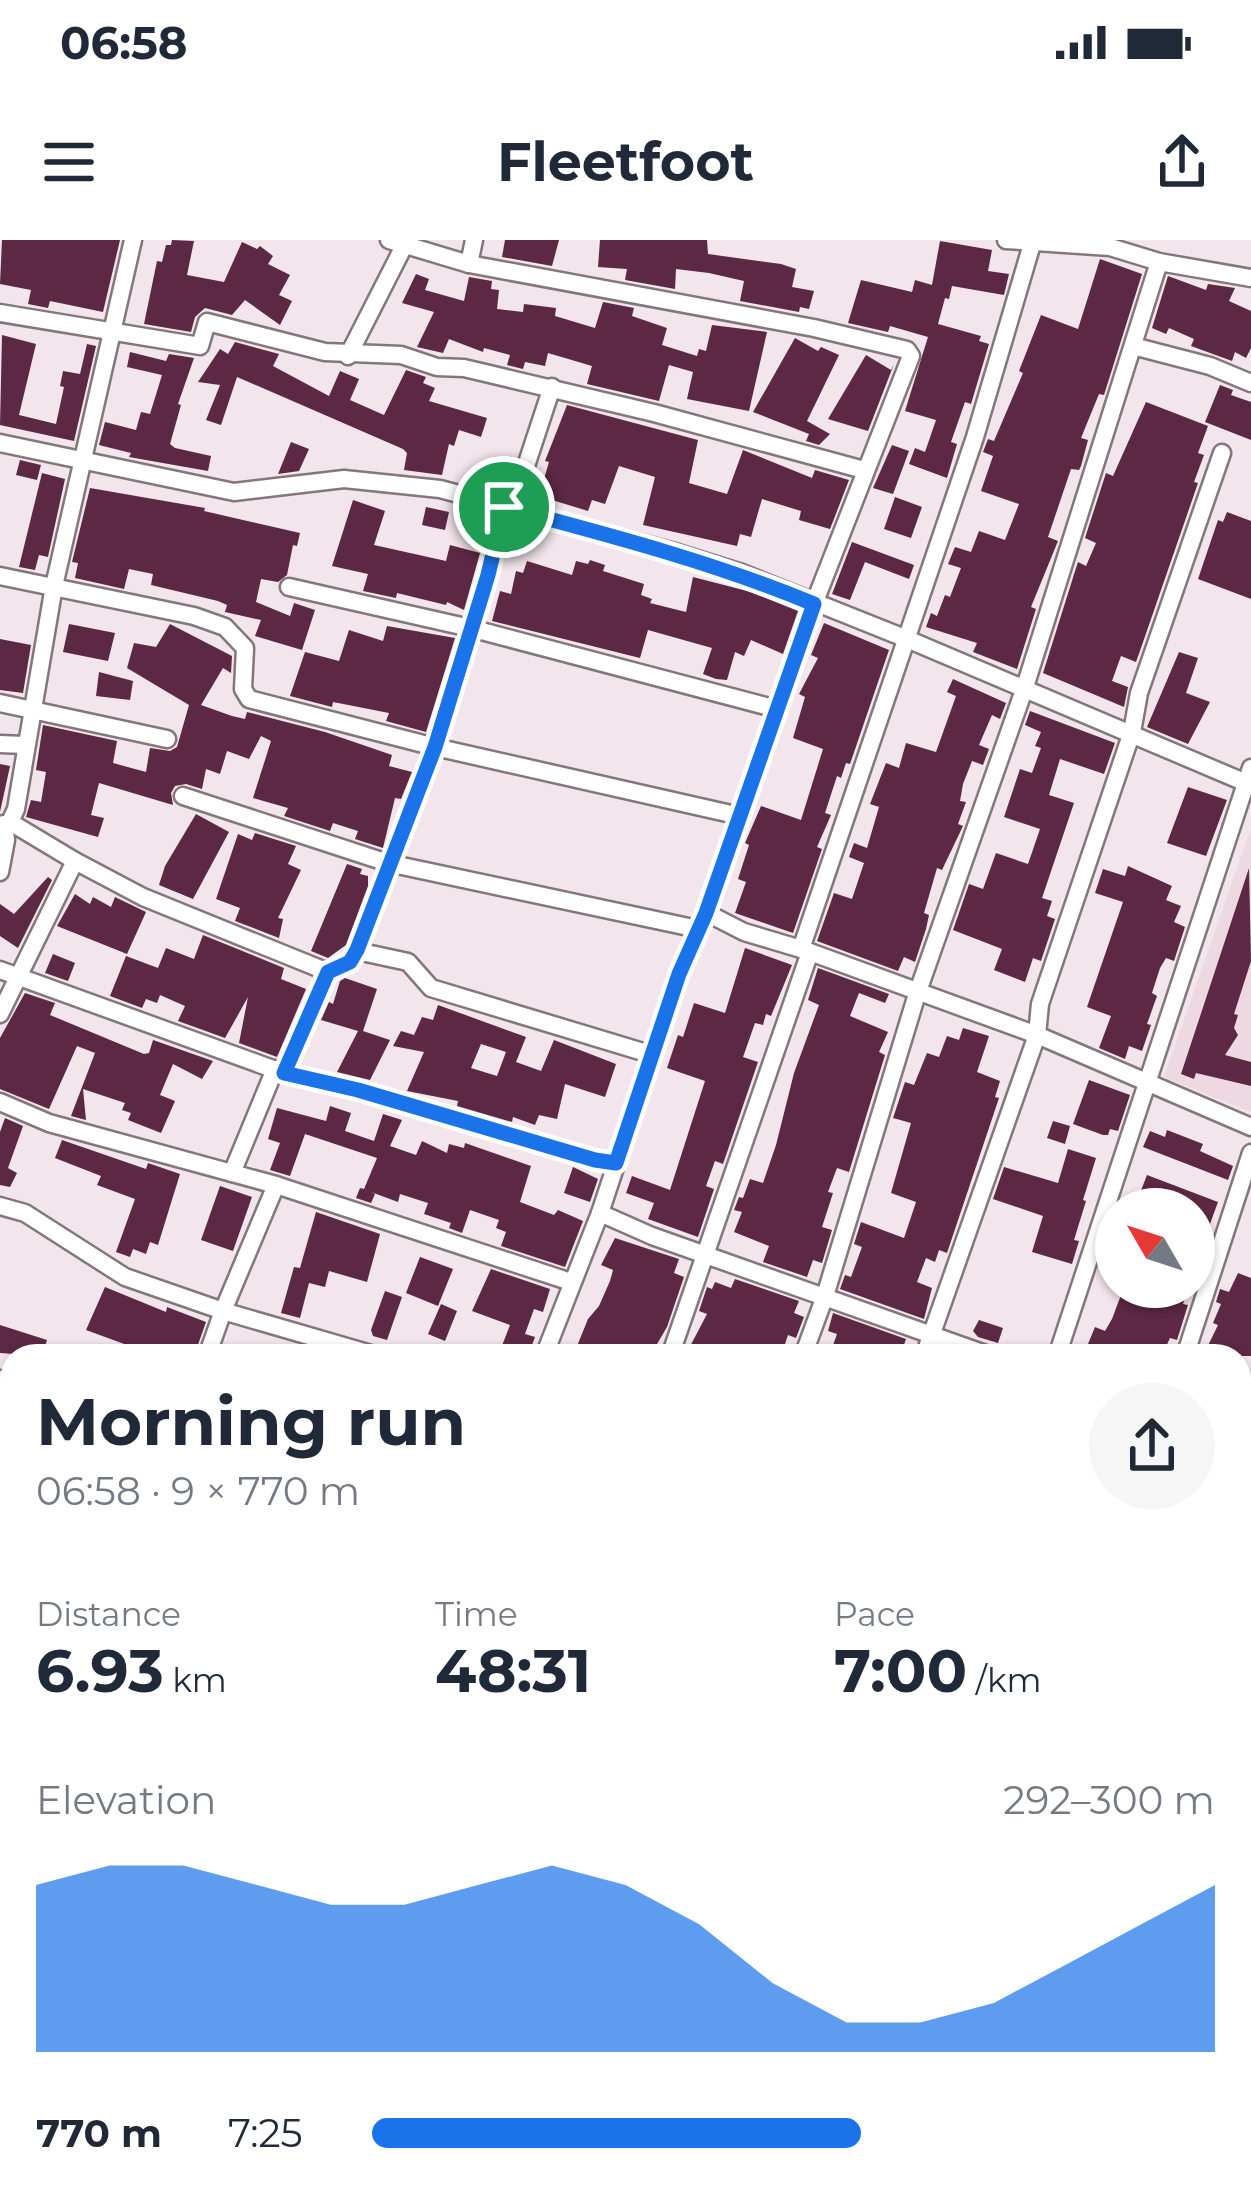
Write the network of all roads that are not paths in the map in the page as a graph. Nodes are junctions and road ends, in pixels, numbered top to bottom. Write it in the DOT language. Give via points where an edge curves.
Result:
graph roads {
  1 [pos="133,240"];
  2 [pos="474,240"];
  3 [pos="1006,240"];
  4 [pos="397,242"];
  5 [pos="1111,243"];
  6 [pos="1032,244"];
  7 [pos="1159,262"];
  8 [pos="469,264"];
  9 [pos="1251,278"];
  10 [pos="0,313"];
  11 [pos="112,332"];
  12 [pos="1133,346"];
  13 [pos="348,356"];
  14 [pos="1251,383"];
  15 [pos="552,387"];
  16 [pos="0,443"];
  17 [pos="1222,453"];
  18 [pos="84,461"];
  19 [pos="864,470"];
  20 [pos="524,472"];
  21 [pos="504,507"];
  22 [pos="0,576"];
  23 [pos="54,586"];
  24 [pos="289,587"];
  25 [pos="814,604"];
  26 [pos="470,628"];
  27 [pos="907,639"];
  28 [pos="1024,690"];
  29 [pos="0,703"];
  30 [pos="777,709"];
  31 [pos="34,711"];
  32 [pos="1132,732"];
  33 [pos="167,739"];
  34 [pos="0,744"];
  35 [pos="25,745"];
  36 [pos="435,747"];
  37 [pos="1249,779"];
  38 [pos="182,796"];
  39 [pos="740,816"];
  40 [pos="5,823"];
  41 [pos="75,861"];
  42 [pos="388,863"];
  43 [pos="0,872"];
  44 [pos="702,921"];
  45 [pos="357,950"];
  46 [pos="806,950"];
  47 [pos="0,970"];
  48 [pos="328,972"];
  49 [pos="18,978"];
  50 [pos="917,994"];
  51 [pos="0,1014"];
  52 [pos="1037,1035"];
  53 [pos="653,1054"];
  54 [pos="279,1071"];
  55 [pos="1147,1084"];
  56 [pos="0,1102"];
  57 [pos="1251,1127"];
  58 [pos="1251,1153"];
  59 [pos="616,1163"];
  60 [pos="232,1173"];
  61 [pos="276,1185"];
  62 [pos="0,1206"];
  63 [pos="600,1213"];
  64 [pos="706,1254"];
  65 [pos="571,1282"];
  66 [pos="825,1296"];
  67 [pos="223,1311"];
  68 [pos="932,1332"];
  69 [pos="211,1344"];
  70 [pos="337,1344"];
  71 [pos="548,1344"];
  72 [pos="674,1344"];
  73 [pos="807,1344"];
  74 [pos="928,1344"];
  75 [pos="962,1344"];
  76 [pos="1061,1344"];
  77 [pos="1189,1344"];
  1 -- 11 [label="street"];
  2 -- 8 [label="street"];
  3 -- 6 [label="street"];
  4 -- 8 [label="street"];
  4 -- 13 [label="street"];
  5 -- 6 [label="street"];
  5 -- 7 [label="street"];
  6 -- 27 [label="street"];
  7 -- 9 [label="street"];
  7 -- 12 [label="street"];
  8 -- 19 [label="street" via="907,350 908,370"];
  10 -- 11 [label="street"];
  11 -- 13 [label="street" via="200,346 207,322"];
  11 -- 18 [label="street"];
  12 -- 14 [label="street"];
  12 -- 28 [label="street"];
  13 -- 15 [label="street" via="401,355"];
  15 -- 19 [label="street"];
  15 -- 20 [label="street"];
  16 -- 18 [label="street"];
  17 -- 32 [label="street"];
  18 -- 21 [label="street" via="234,492 375,480"];
  18 -- 23 [label="street"];
  19 -- 25 [label="street"];
  21 -- 25 [label="street" via="678,553"];
  21 -- 26 [label="street"];
  22 -- 23 [label="street"];
  23 -- 31 [label="street"];
  23 -- 36 [label="street" via="225,627 245,648 248,698"];
  24 -- 26 [label="street"];
  25 -- 27 [label="street"];
  25 -- 30 [label="street"];
  26 -- 30 [label="street"];
  26 -- 36 [label="street"];
  27 -- 28 [label="street"];
  27 -- 46 [label="street"];
  28 -- 32 [label="street"];
  28 -- 50 [label="street"];
  29 -- 31 [label="street"];
  30 -- 39 [label="street"];
  31 -- 33 [label="street"];
  31 -- 35 [label="street"];
  32 -- 37 [label="street"];
  32 -- 52 [label="street" via="1040,1004"];
  34 -- 35 [label="street"];
  35 -- 40 [label="street" via="16,808"];
  36 -- 39 [label="street"];
  36 -- 42 [label="street"];
  37 -- 55 [label="street"];
  38 -- 42 [label="street"];
  39 -- 44 [label="street"];
  40 -- 41 [label="street"];
  40 -- 43 [label="street"];
  41 -- 48 [label="street" via="143,898"];
  41 -- 49 [label="street"];
  42 -- 44 [label="street"];
  42 -- 45 [label="street"];
  44 -- 46 [label="street"];
  44 -- 53 [label="street"];
  45 -- 48 [label="street"];
  45 -- 53 [label="street" via="407,962 431,988"];
  46 -- 50 [label="street"];
  46 -- 64 [label="street"];
  47 -- 49 [label="street"];
  48 -- 54 [label="street"];
  49 -- 51 [label="street"];
  49 -- 54 [label="street"];
  50 -- 52 [label="street"];
  50 -- 66 [label="street"];
  52 -- 55 [label="street"];
  52 -- 68 [label="street"];
  53 -- 59 [label="street"];
  54 -- 59 [label="street"];
  54 -- 60 [label="street"];
  55 -- 57 [label="street"];
  55 -- 76 [label="street"];
  56 -- 60 [label="street"];
  58 -- 77 [label="street"];
  59 -- 63 [label="street"];
  60 -- 61 [label="street"];
  61 -- 65 [label="street"];
  61 -- 67 [label="street"];
  62 -- 67 [label="street" via="25,1213 124,1277"];
  63 -- 64 [label="street"];
  63 -- 65 [label="street"];
  64 -- 66 [label="street"];
  64 -- 72 [label="street"];
  65 -- 71 [label="street"];
  66 -- 68 [label="street"];
  66 -- 73 [label="street"];
  67 -- 69 [label="street"];
  67 -- 70 [label="street"];
  68 -- 74 [label="street"];
  68 -- 75 [label="street"];
}
